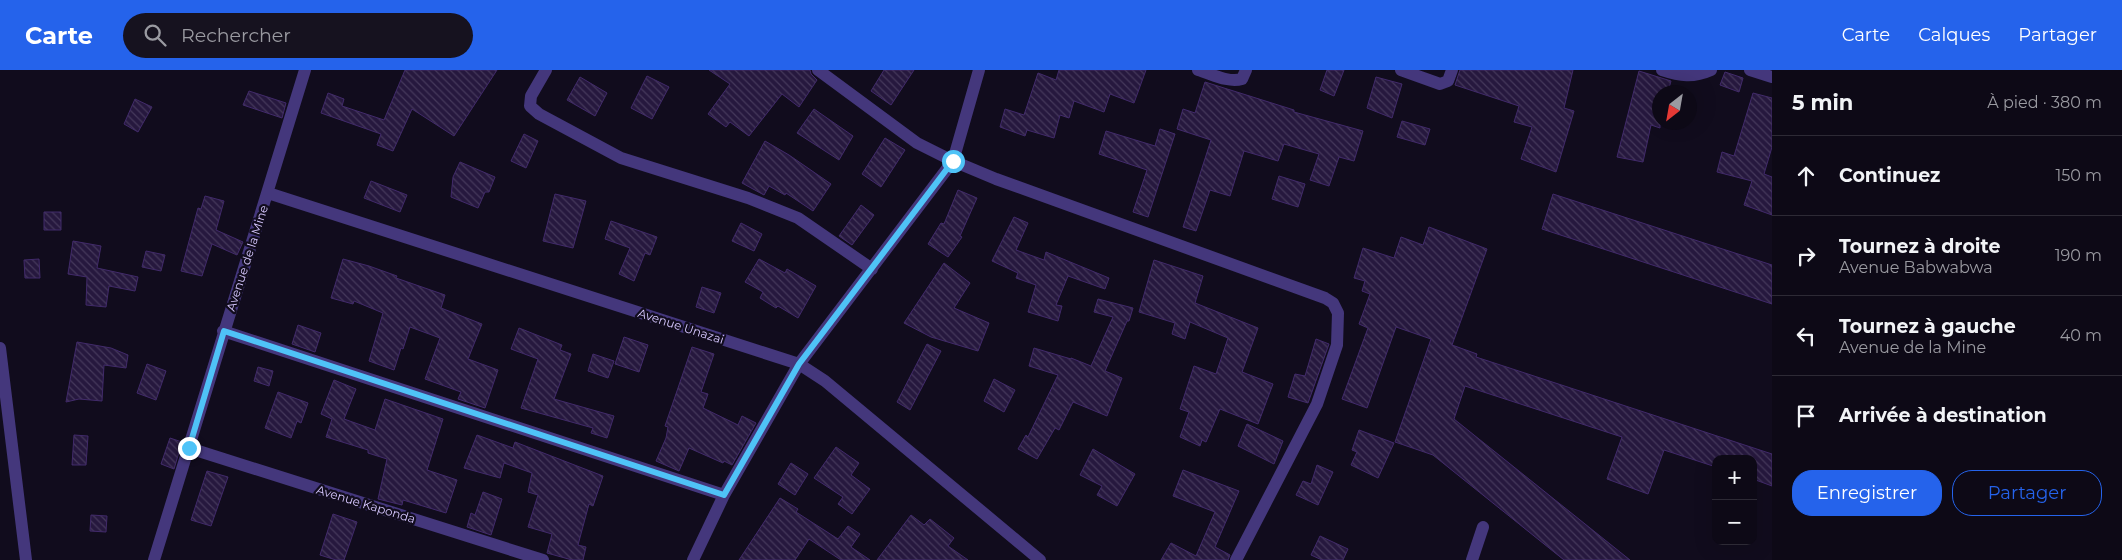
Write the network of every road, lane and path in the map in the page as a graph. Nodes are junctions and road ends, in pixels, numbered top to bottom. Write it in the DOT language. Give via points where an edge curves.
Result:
graph roads {
  1 [pos="305,70"];
  2 [pos="546,70"];
  3 [pos="818,70"];
  4 [pos="979,70"];
  5 [pos="1198,70"];
  6 [pos="1246,70"];
  7 [pos="1401,70"];
  8 [pos="1452,70"];
  9 [pos="1662,70"];
  10 [pos="1711,70"];
  11 [pos="1750,70"];
  12 [pos="1772,77"];
  13 [pos="953,161"];
  14 [pos="268,193"];
  15 [pos="872,269"];
  16 [pos="224,331"];
  17 [pos="0,348"];
  18 [pos="799,364"];
  19 [pos="4,417"];
  20 [pos="189,448"];
  21 [pos="724,495"];
  22 [pos="1483,527"];
  23 [pos="26,560"];
  24 [pos="154,560"];
  25 [pos="543,560"];
  26 [pos="693,560"];
  27 [pos="1040,560"];
  28 [pos="1236,560"];
  29 [pos="1472,560"];
  1 -- 14 [label="street, Avenue de la Mine"];
  2 -- 15 [label="street" via="530,99 530,106 539,114 621,158 748,198 798,218"];
  3 -- 13 [label="street" via="917,143"];
  4 -- 13 [label="street"];
  5 -- 6 [label="street" via="1237,80 1242,79"];
  7 -- 8 [label="street" via="1440,84 1449,80"];
  9 -- 10 [label="street" via="1691,76"];
  11 -- 12 [label="street"];
  13 -- 15 [label="street"];
  13 -- 28 [label="street" via="1325,298 1333,304 1338,313 1337,345 1316,404"];
  14 -- 16 [label="street, Avenue de la Mine"];
  14 -- 18 [label="street, Avenue Unazai"];
  15 -- 18 [label="street"];
  16 -- 20 [label="street, Avenue de la Mine"];
  16 -- 21 [label="street"];
  17 -- 19 [label="street"];
  18 -- 21 [label="street"];
  18 -- 27 [label="street, Avenue Unazai" via="825,381"];
  19 -- 23 [label="street"];
  20 -- 24 [label="street, Avenue de la Mine"];
  20 -- 25 [label="street, Avenue Kaponda"];
  21 -- 26 [label="street"];
  22 -- 29 [label="street"];
}
